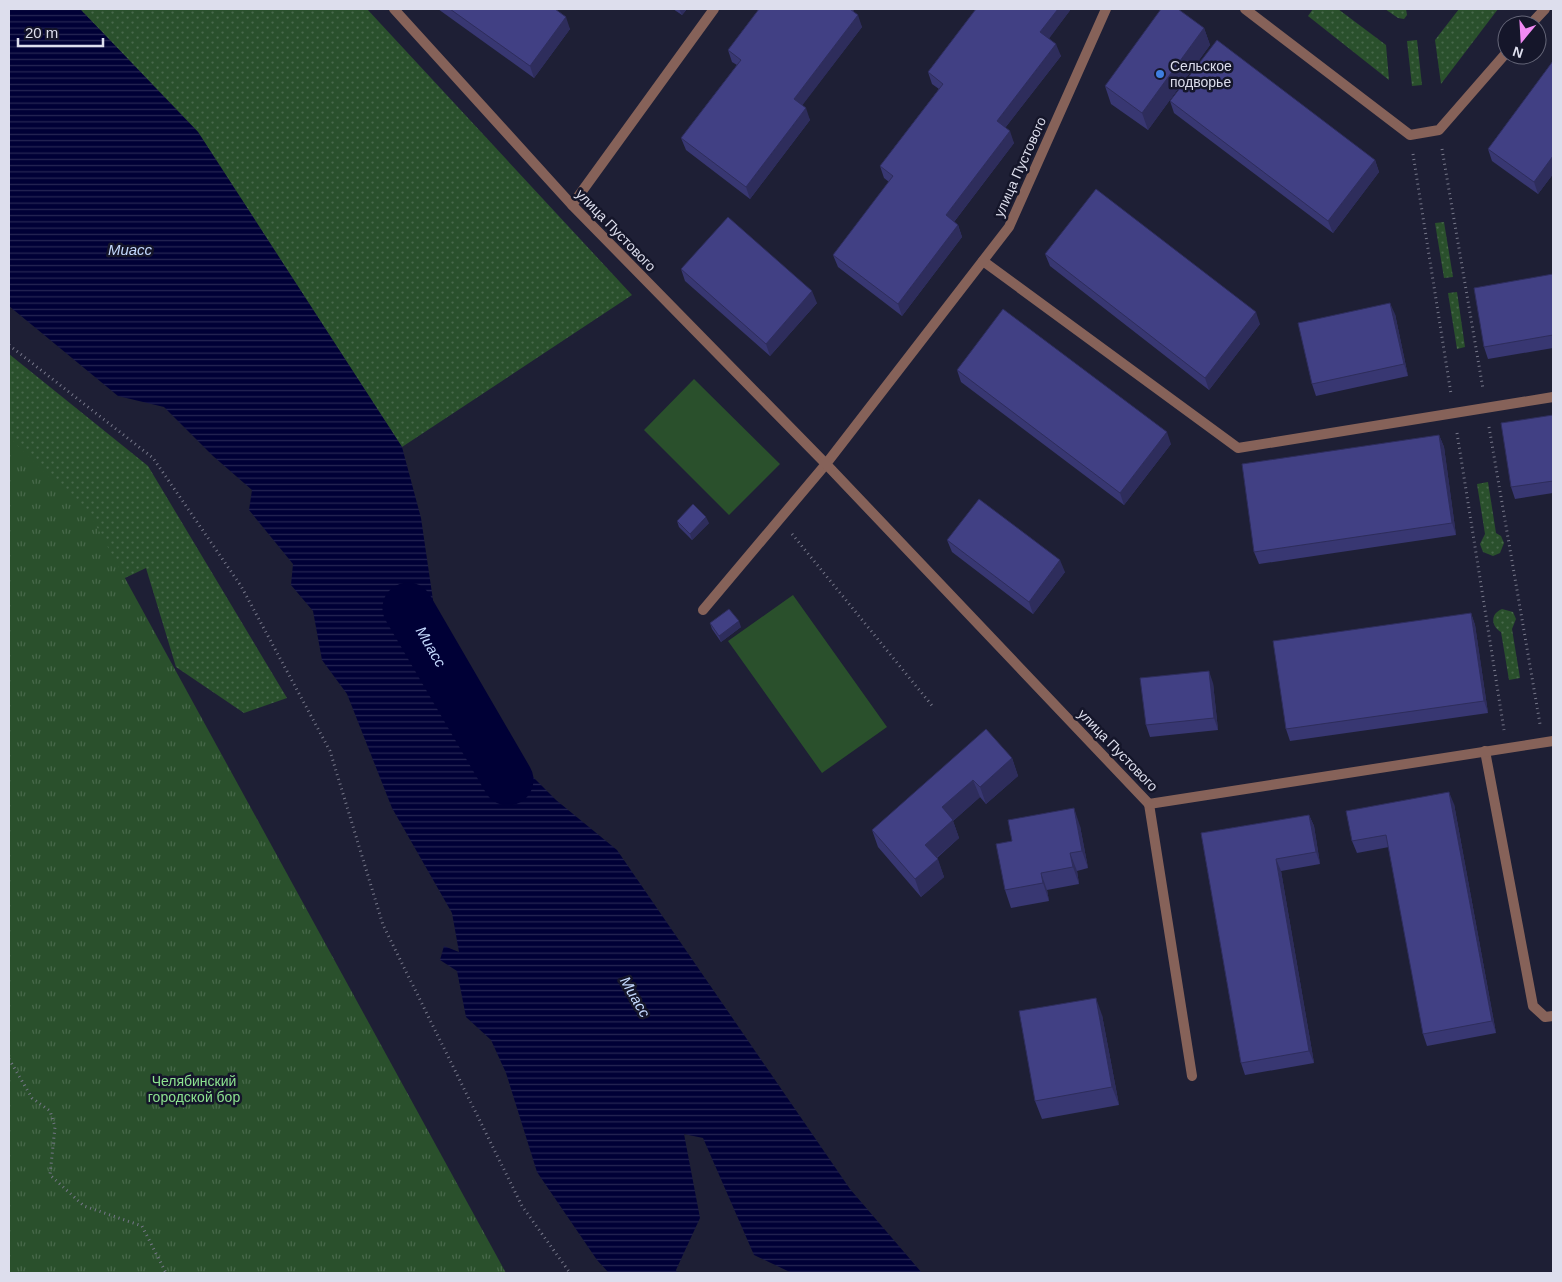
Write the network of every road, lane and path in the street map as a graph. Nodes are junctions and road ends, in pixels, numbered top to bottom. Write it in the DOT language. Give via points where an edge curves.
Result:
graph roads {
  1 [pos="394,9"];
  2 [pos="714,9"];
  3 [pos="1106,9"];
  4 [pos="1244,9"];
  5 [pos="1497,63"];
  6 [pos="1439,130"];
  7 [pos="1410,135"];
  8 [pos="572,204"];
  9 [pos="984,260"];
  10 [pos="9,345"];
  11 [pos="1553,397"];
  12 [pos="1486,408"];
  13 [pos="1454,413"];
  14 [pos="826,464"];
  15 [pos="780,519"];
  16 [pos="702,610"];
  17 [pos="934,708"];
  18 [pos="1548,741"];
  19 [pos="1507,748"];
  20 [pos="1485,752"];
  21 [pos="1149,804"];
  22 [pos="1553,1016"];
  23 [pos="9,1059"];
  24 [pos="1192,1076"];
  25 [pos="166,1273"];
  26 [pos="570,1273"];
  1 -- 8 [label="street, улица Пустового"];
  2 -- 8 [label="street"];
  3 -- 9 [label="street, улица Пустового" via="1009,227"];
  4 -- 7 [label="street"];
  5 -- 6 [label="street"];
  6 -- 7 [label="street"];
  6 -- 12 [label="path"];
  7 -- 13 [label="path"];
  8 -- 14 [label="street, улица Пустового"];
  9 -- 13 [label="street" via="1238,448"];
  9 -- 14 [label="street, улица Пустового"];
  10 -- 26 [label="path" via="153,458 241,586 330,751 383,924 522,1206"];
  11 -- 12 [label="street"];
  12 -- 13 [label="street"];
  12 -- 18 [label="path"];
  13 -- 19 [label="path"];
  14 -- 15 [label="street"];
  14 -- 21 [label="street, улица Пустового"];
  15 -- 16 [label="street"];
  15 -- 17 [label="path"];
  18 -- 19 [label="street, улица Пустового"];
  19 -- 20 [label="street, улица Пустового"];
  20 -- 21 [label="street, улица Пустового"];
  20 -- 22 [label="street" via="1533,1006 1544,1017"];
  21 -- 24 [label="street"];
  23 -- 25 [label="path" via="32,1098 50,1111 53,1119 50,1175 84,1206 142,1226"];
}
